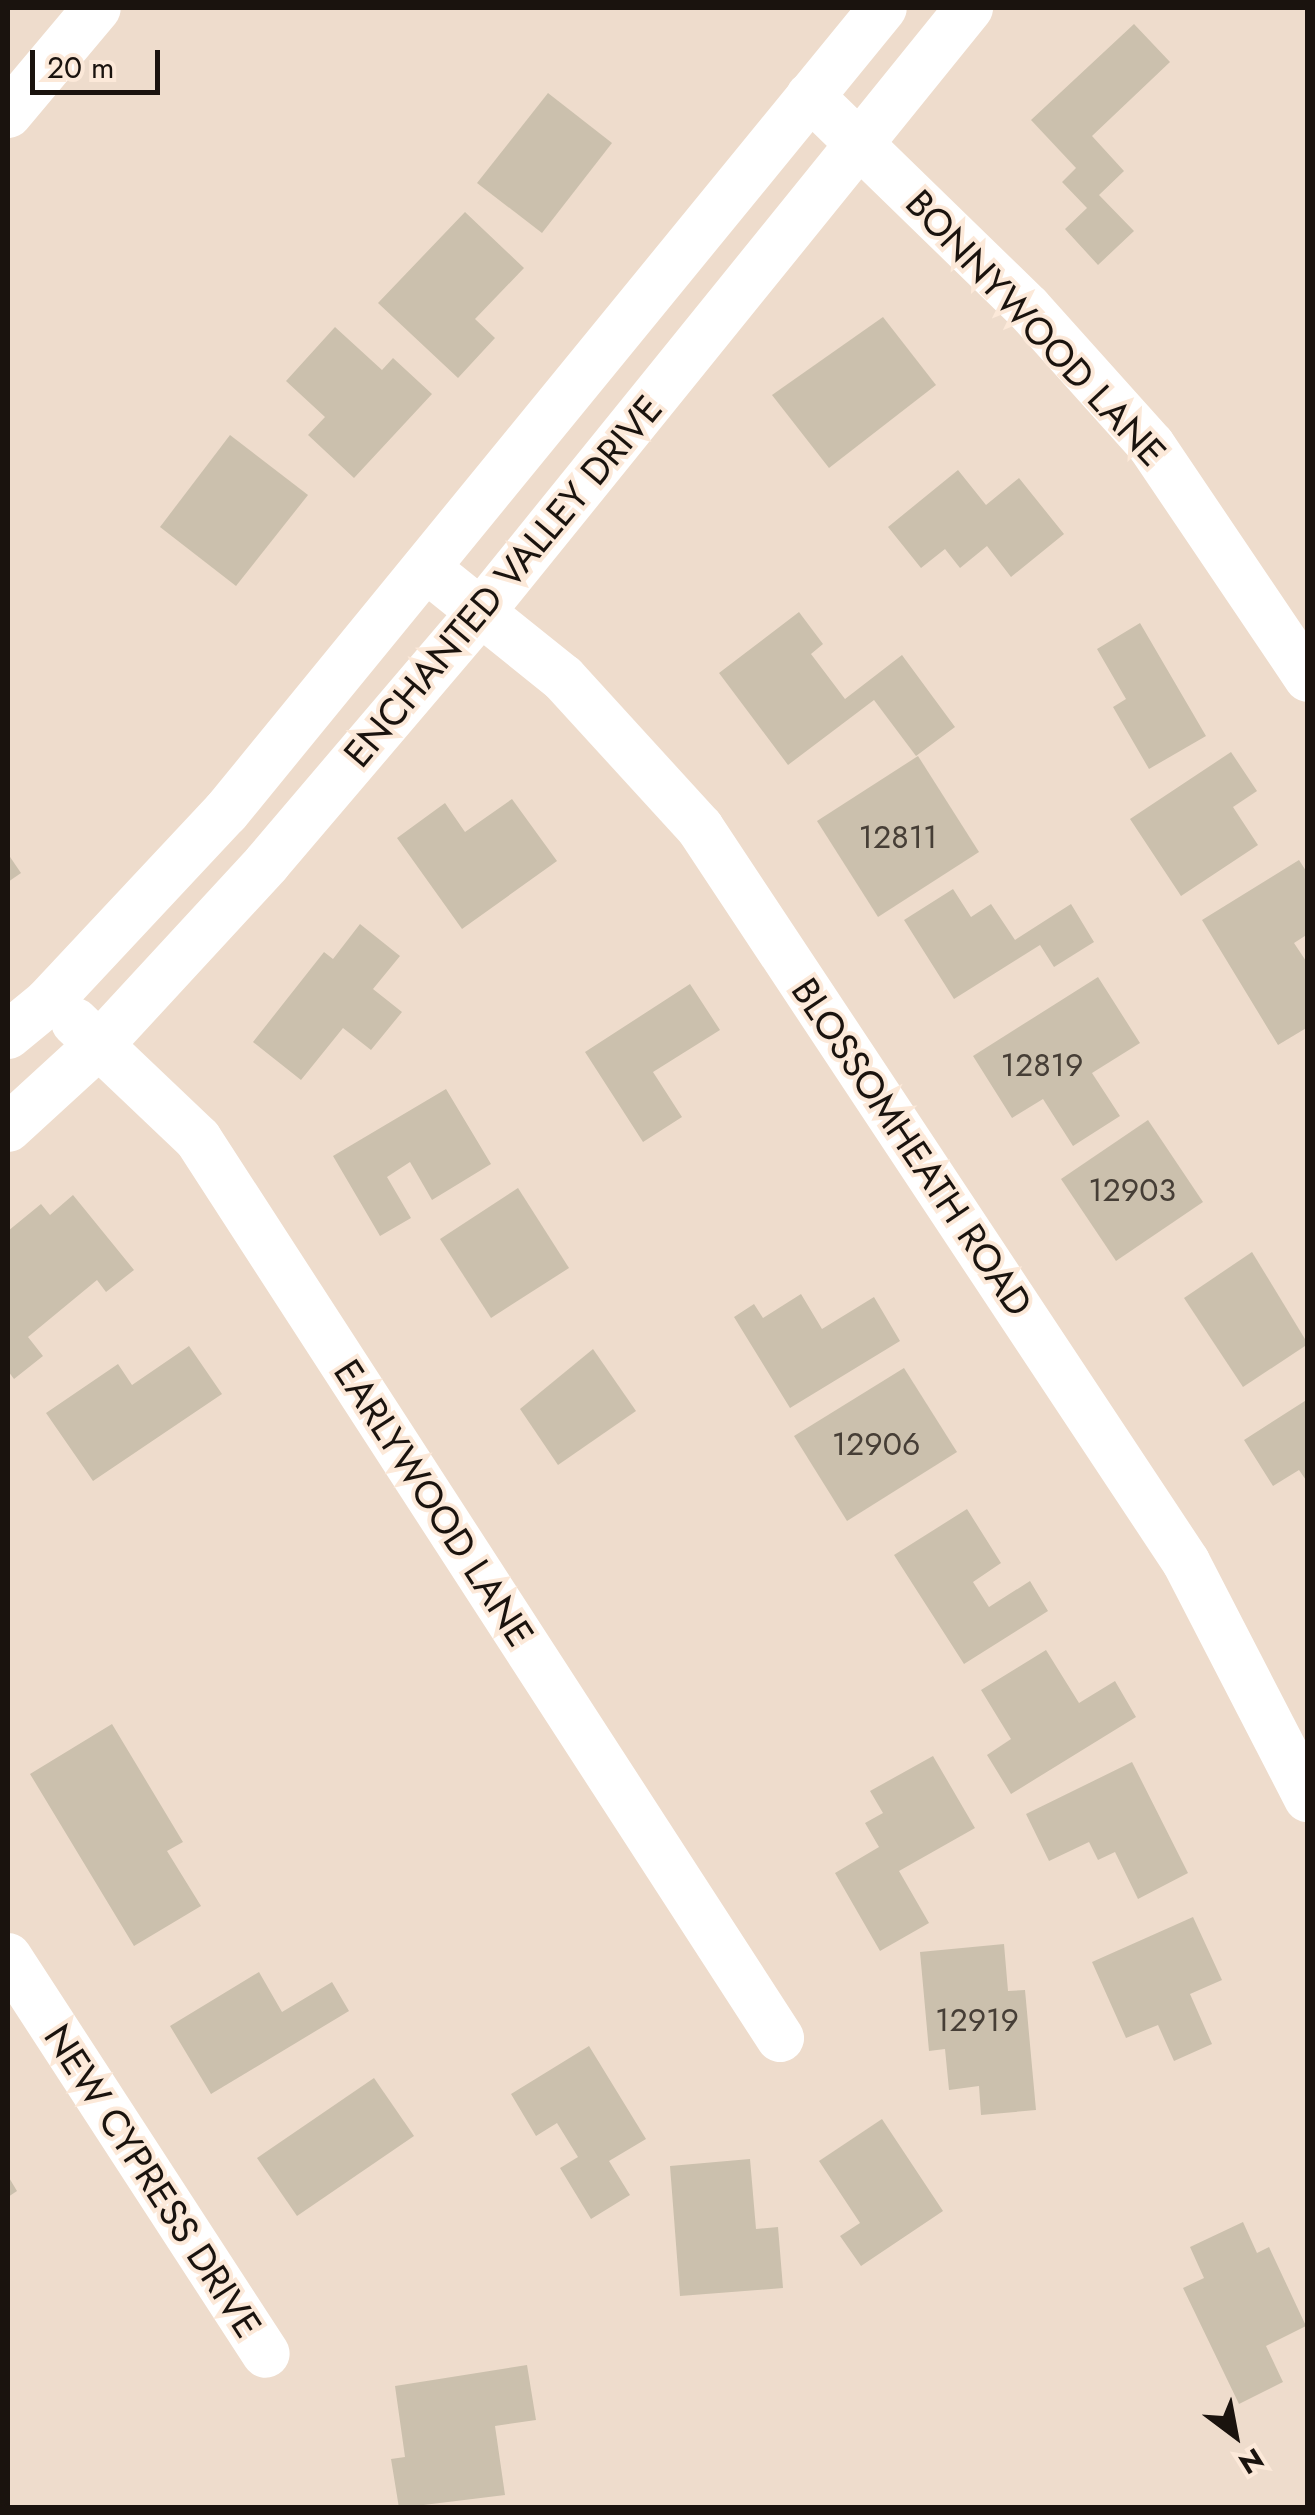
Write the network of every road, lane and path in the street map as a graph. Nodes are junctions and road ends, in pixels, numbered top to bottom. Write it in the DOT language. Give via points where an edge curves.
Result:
graph roads {
  1 [pos="97,8"];
  2 [pos="883,8"];
  3 [pos="969,8"];
  4 [pos="810,96"];
  5 [pos="8,114"];
  6 [pos="862,142"];
  7 [pos="426,568"];
  8 [pos="480,613"];
  9 [pos="1308,678"];
  10 [pos="48,1002"];
  11 [pos="8,1036"];
  12 [pos="102,1042"];
  13 [pos="8,1128"];
  14 [pos="1307,1796"];
  15 [pos="8,1957"];
  16 [pos="780,2038"];
  17 [pos="266,2354"];
  1 -- 5 [label="street"];
  2 -- 4 [label="street, ENCHANTED VALLEY DRIVE"];
  3 -- 6 [label="street, ENCHANTED VALLEY DRIVE"];
  4 -- 6 [label="street, BONNYWOOD LANE"];
  4 -- 7 [label="street, ENCHANTED VALLEY DRIVE"];
  6 -- 8 [label="street, ENCHANTED VALLEY DRIVE"];
  6 -- 9 [label="street, BONNYWOOD LANE" via="1028,308 1150,445"];
  7 -- 8 [label="street, BLOSSOMHEATH ROAD"];
  7 -- 10 [label="street, ENCHANTED VALLEY DRIVE" via="226,812"];
  8 -- 12 [label="street, ENCHANTED VALLEY DRIVE" via="267,863"];
  8 -- 14 [label="street, BLOSSOMHEATH ROAD" via="563,678 700,828 1186,1562"];
  10 -- 11 [label="street, ENCHANTED VALLEY DRIVE"];
  10 -- 12 [label="street, EARLYWOOD LANE"];
  12 -- 13 [label="street, ENCHANTED VALLEY DRIVE"];
  12 -- 16 [label="street, EARLYWOOD LANE" via="198,1139"];
  15 -- 17 [label="street, NEW CYPRESS DRIVE"];
}
